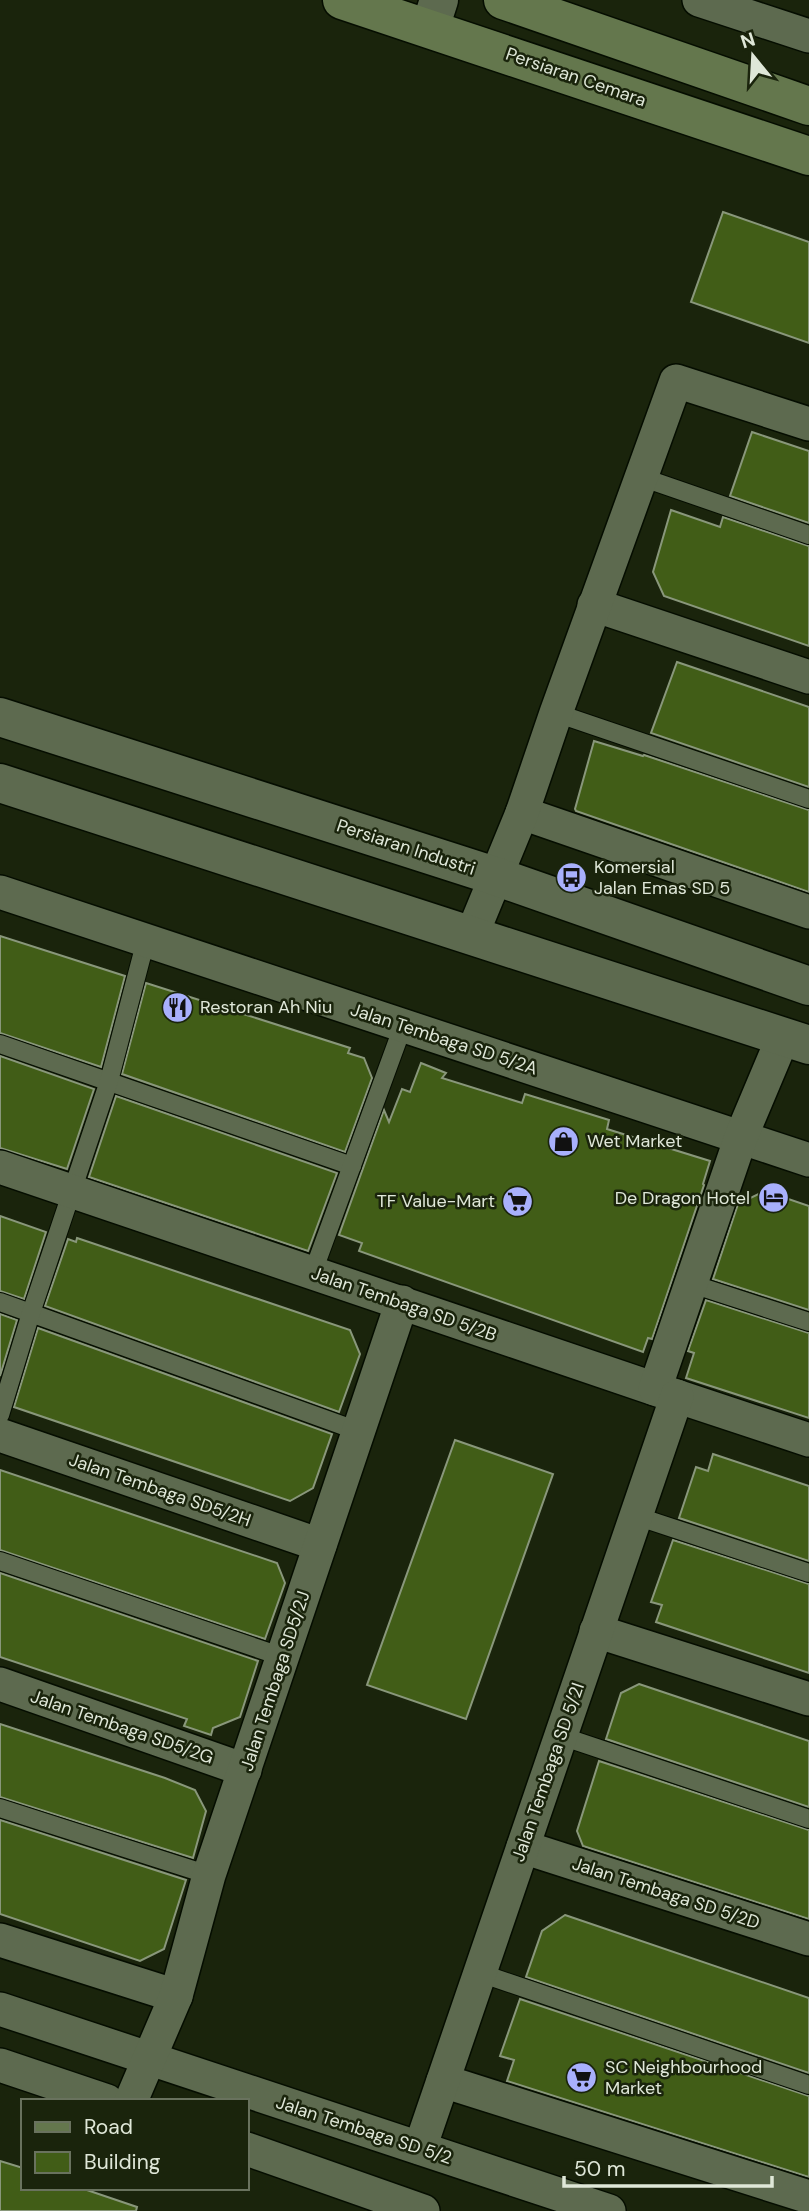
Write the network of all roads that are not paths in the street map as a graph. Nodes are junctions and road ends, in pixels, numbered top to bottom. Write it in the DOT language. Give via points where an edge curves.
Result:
graph roads {
  1 [pos="342,0"];
  2 [pos="699,0"];
  3 [pos="518,3"];
  4 [pos="434,14"];
  5 [pos="809,36"];
  6 [pos="809,106"];
  7 [pos="809,156"];
  8 [pos="809,424"];
  9 [pos="640,477"];
  10 [pos="809,535"];
  11 [pos="594,605"];
  12 [pos="809,677"];
  13 [pos="556,713"];
  14 [pos="0,717"];
  15 [pos="0,783"];
  16 [pos="809,799"];
  17 [pos="522,813"];
  18 [pos="495,876"];
  19 [pos="0,892"];
  20 [pos="809,912"];
  21 [pos="471,937"];
  22 [pos="146,940"];
  23 [pos="809,986"];
  24 [pos="403,1026"];
  25 [pos="796,1041"];
  26 [pos="0,1044"];
  27 [pos="109,1081"];
  28 [pos="741,1137"];
  29 [pos="809,1160"];
  30 [pos="352,1166"];
  31 [pos="0,1167"];
  32 [pos="72,1191"];
  33 [pos="313,1272"];
  34 [pos="692,1284"];
  35 [pos="0,1302"];
  36 [pos="402,1302"];
  37 [pos="31,1313"];
  38 [pos="809,1322"];
  39 [pos="666,1393"];
  40 [pos="0,1415"];
  41 [pos="358,1431"];
  42 [pos="0,1435"];
  43 [pos="809,1440"];
  44 [pos="636,1516"];
  45 [pos="320,1545"];
  46 [pos="0,1561"];
  47 [pos="809,1573"];
  48 [pos="596,1631"];
  49 [pos="283,1657"];
  50 [pos="0,1684"];
  51 [pos="809,1699"];
  52 [pos="561,1736"];
  53 [pos="245,1770"];
  54 [pos="0,1808"];
  55 [pos="809,1819"];
  56 [pos="523,1847"];
  57 [pos="209,1875"];
  58 [pos="809,1939"];
  59 [pos="0,1940"];
  60 [pos="480,1973"];
  61 [pos="176,1997"];
  62 [pos="0,2009"];
  63 [pos="148,2058"];
  64 [pos="0,2066"];
  65 [pos="443,2081"];
  66 [pos="809,2085"];
  67 [pos="101,2099"];
  68 [pos="132,2099"];
  69 [pos="420,2148"];
  70 [pos="248,2149"];
  71 [pos="809,2197"];
  72 [pos="423,2211"];
  73 [pos="609,2211"];
  1 -- 4 [label="main road, Persiaran Cemara"];
  2 -- 5 [label="street"];
  3 -- 6 [label="main road"];
  4 -- 7 [label="main road, Persiaran Cemara"];
  8 -- 9 [label="street" via="676,381"];
  9 -- 10 [label="lane"];
  9 -- 11 [label="street"];
  11 -- 12 [label="street"];
  11 -- 13 [label="street"];
  13 -- 16 [label="lane"];
  13 -- 17 [label="street"];
  14 -- 18 [label="street, Persiaran Industri"];
  15 -- 21 [label="street"];
  17 -- 18 [label="street"];
  17 -- 20 [label="street"];
  18 -- 21 [label="street"];
  18 -- 23 [label="street, Persiaran Industri"];
  19 -- 22 [label="street, Jalan Tembaga SD 5/2A"];
  21 -- 25 [label="street"];
  22 -- 24 [label="street, Jalan Tembaga SD 5/2A"];
  22 -- 27 [label="lane"];
  24 -- 28 [label="street, Jalan Tembaga SD 5/2A"];
  24 -- 30 [label="lane"];
  25 -- 28 [label="street, Jalan Tembaga SD 5/2I"];
  26 -- 27 [label="lane"];
  27 -- 30 [label="lane"];
  27 -- 32 [label="lane"];
  28 -- 29 [label="street, Jalan Tembaga SD 5/2A"];
  28 -- 34 [label="street, Jalan Tembaga SD 5/2I"];
  30 -- 33 [label="lane"];
  31 -- 32 [label="street, Jalan Tembaga SD 5/2B"];
  32 -- 33 [label="street, Jalan Tembaga SD 5/2B"];
  32 -- 37 [label="lane"];
  33 -- 36 [label="street, Jalan Tembaga SD 5/2B"];
  34 -- 38 [label="lane"];
  34 -- 39 [label="street, Jalan Tembaga SD 5/2I"];
  35 -- 37 [label="lane"];
  36 -- 39 [label="street, Jalan Tembaga SD 5/2B"];
  36 -- 41 [label="street, Jalan Tembaga SD5/2J"];
  37 -- 40 [label="lane"];
  37 -- 41 [label="lane"];
  39 -- 43 [label="street, Jalan Tembaga SD 5/2B"];
  39 -- 44 [label="street, Jalan Tembaga SD 5/2I"];
  41 -- 45 [label="street, Jalan Tembaga SD5/2J"];
  42 -- 45 [label="street, Jalan Tembaga SD5/2H"];
  44 -- 47 [label="lane"];
  44 -- 48 [label="street, Jalan Tembaga SD 5/2I"];
  45 -- 49 [label="street, Jalan Tembaga SD5/2J"];
  46 -- 49 [label="lane"];
  48 -- 51 [label="street"];
  48 -- 52 [label="street, Jalan Tembaga SD 5/2I"];
  49 -- 53 [label="street, Jalan Tembaga SD5/2J"];
  50 -- 53 [label="street, Jalan Tembaga SD5/2G"];
  52 -- 55 [label="lane"];
  52 -- 56 [label="street, Jalan Tembaga SD 5/2I"];
  53 -- 57 [label="street, Jalan Tembaga SD5/2J"];
  54 -- 57 [label="lane"];
  56 -- 58 [label="street, Jalan Tembaga SD 5/2D"];
  56 -- 60 [label="street, Jalan Tembaga SD 5/2I"];
  57 -- 61 [label="street, Jalan Tembaga SD5/2J"];
  59 -- 61 [label="street"];
  60 -- 65 [label="street, Jalan Tembaga SD 5/2I"];
  60 -- 66 [label="lane"];
  61 -- 63 [label="street, Jalan Tembaga SD5/2J"];
  62 -- 63 [label="street, Jalan Tembaga SD 5/2"];
  63 -- 68 [label="street, Jalan Tembaga SD5/2J"];
  63 -- 69 [label="street, Jalan Tembaga SD 5/2"];
  64 -- 67 [label="street"];
  65 -- 69 [label="street, Jalan Tembaga SD 5/2I"];
  65 -- 71 [label="street"];
  69 -- 73 [label="street, Jalan Tembaga SD 5/2"];
  70 -- 72 [label="street"];
}
